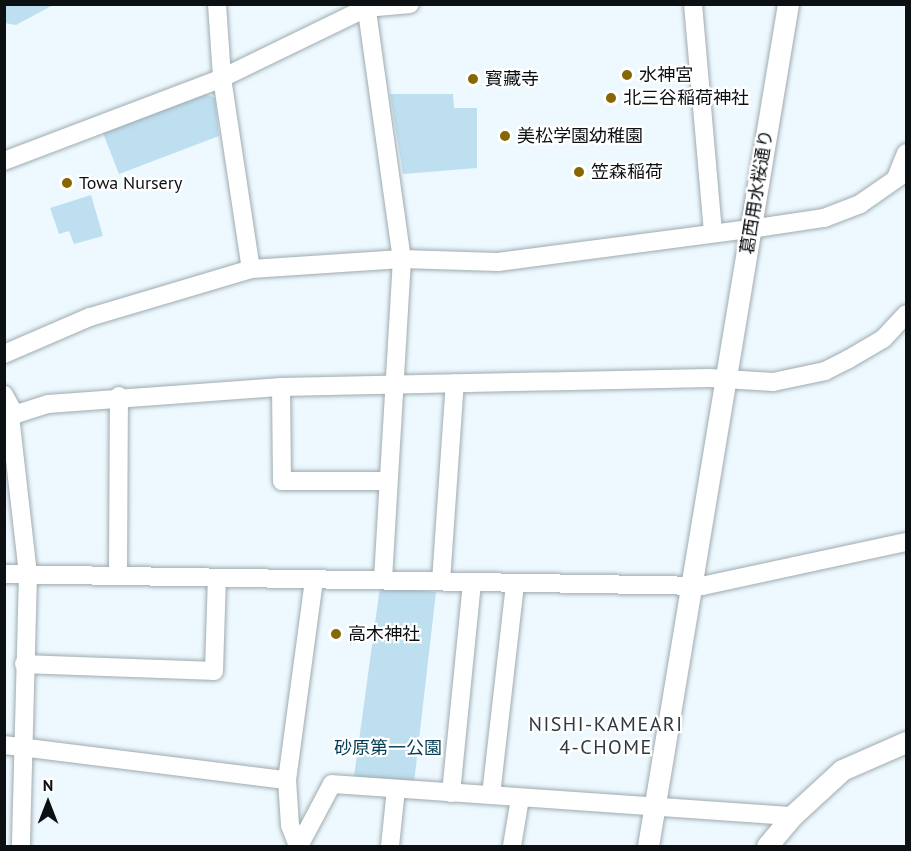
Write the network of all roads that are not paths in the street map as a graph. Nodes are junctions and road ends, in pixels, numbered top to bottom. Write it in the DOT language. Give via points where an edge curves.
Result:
graph roads {
  1 [pos="217,4"];
  2 [pos="410,4"];
  3 [pos="693,4"];
  4 [pos="788,4"];
  5 [pos="366,7"];
  6 [pos="222,78"];
  7 [pos="906,153"];
  8 [pos="4,160"];
  9 [pos="901,175"];
  10 [pos="750,229"];
  11 [pos="713,233"];
  12 [pos="402,259"];
  13 [pos="251,269"];
  14 [pos="906,314"];
  15 [pos="4,354"];
  16 [pos="725,380"];
  17 [pos="455,383"];
  18 [pos="395,384"];
  19 [pos="281,387"];
  20 [pos="4,395"];
  21 [pos="118,396"];
  22 [pos="10,416"];
  23 [pos="388,480"];
  24 [pos="906,542"];
  25 [pos="4,574"];
  26 [pos="28,574"];
  27 [pos="118,575"];
  28 [pos="217,578"];
  29 [pos="314,579"];
  30 [pos="383,579"];
  31 [pos="441,581"];
  32 [pos="472,582"];
  33 [pos="514,583"];
  34 [pos="691,586"];
  35 [pos="24,664"];
  36 [pos="906,742"];
  37 [pos="14,745"];
  38 [pos="287,780"];
  39 [pos="396,789"];
  40 [pos="451,793"];
  41 [pos="491,795"];
  42 [pos="520,798"];
  43 [pos="655,807"];
  44 [pos="792,816"];
  45 [pos="21,846"];
  46 [pos="298,846"];
  47 [pos="390,846"];
  48 [pos="512,846"];
  49 [pos="648,846"];
  50 [pos="767,846"];
  1 -- 6 [label="street"];
  2 -- 5 [label="street"];
  3 -- 11 [label="street"];
  4 -- 10 [label="street, 葛西用水桜通り"];
  5 -- 6 [label="street"];
  5 -- 12 [label="street"];
  6 -- 8 [label="street"];
  6 -- 13 [label="street"];
  7 -- 9 [label="street"];
  9 -- 10 [label="street" via="860,204 824,218"];
  10 -- 11 [label="street"];
  10 -- 16 [label="street, 葛西用水桜通り"];
  11 -- 12 [label="street" via="498,262"];
  12 -- 13 [label="street"];
  12 -- 18 [label="street"];
  13 -- 15 [label="street" via="90,317"];
  14 -- 16 [label="street" via="883,339 825,371 773,382"];
  16 -- 17 [label="street"];
  16 -- 34 [label="street, 葛西用水桜通り"];
  17 -- 18 [label="street"];
  17 -- 31 [label="street"];
  18 -- 19 [label="street"];
  18 -- 23 [label="street"];
  19 -- 21 [label="street"];
  19 -- 23 [label="street" via="282,480"];
  20 -- 22 [label="street"];
  21 -- 22 [label="street" via="48,404"];
  21 -- 27 [label="street"];
  22 -- 26 [label="street"];
  23 -- 30 [label="street"];
  24 -- 34 [label="street" via="710,586"];
  25 -- 26 [label="street"];
  26 -- 27 [label="street"];
  26 -- 35 [label="street"];
  27 -- 28 [label="street"];
  28 -- 29 [label="street"];
  28 -- 35 [label="street" via="214,671"];
  29 -- 30 [label="street"];
  29 -- 38 [label="street"];
  30 -- 31 [label="street"];
  31 -- 32 [label="street"];
  32 -- 33 [label="street"];
  32 -- 40 [label="street"];
  33 -- 34 [label="street"];
  33 -- 41 [label="street"];
  34 -- 43 [label="street, 葛西用水桜通り"];
  35 -- 37 [label="street"];
  36 -- 44 [label="street" via="842,770"];
  37 -- 38 [label="street"];
  37 -- 45 [label="street"];
  38 -- 46 [label="street" via="290,825"];
  39 -- 40 [label="street"];
  39 -- 46 [label="street" via="332,784"];
  39 -- 47 [label="street"];
  40 -- 41 [label="street"];
  41 -- 42 [label="street"];
  42 -- 43 [label="street"];
  42 -- 48 [label="street"];
  43 -- 44 [label="street"];
  43 -- 49 [label="street, 葛西用水桜通り"];
  44 -- 50 [label="street"];
}
